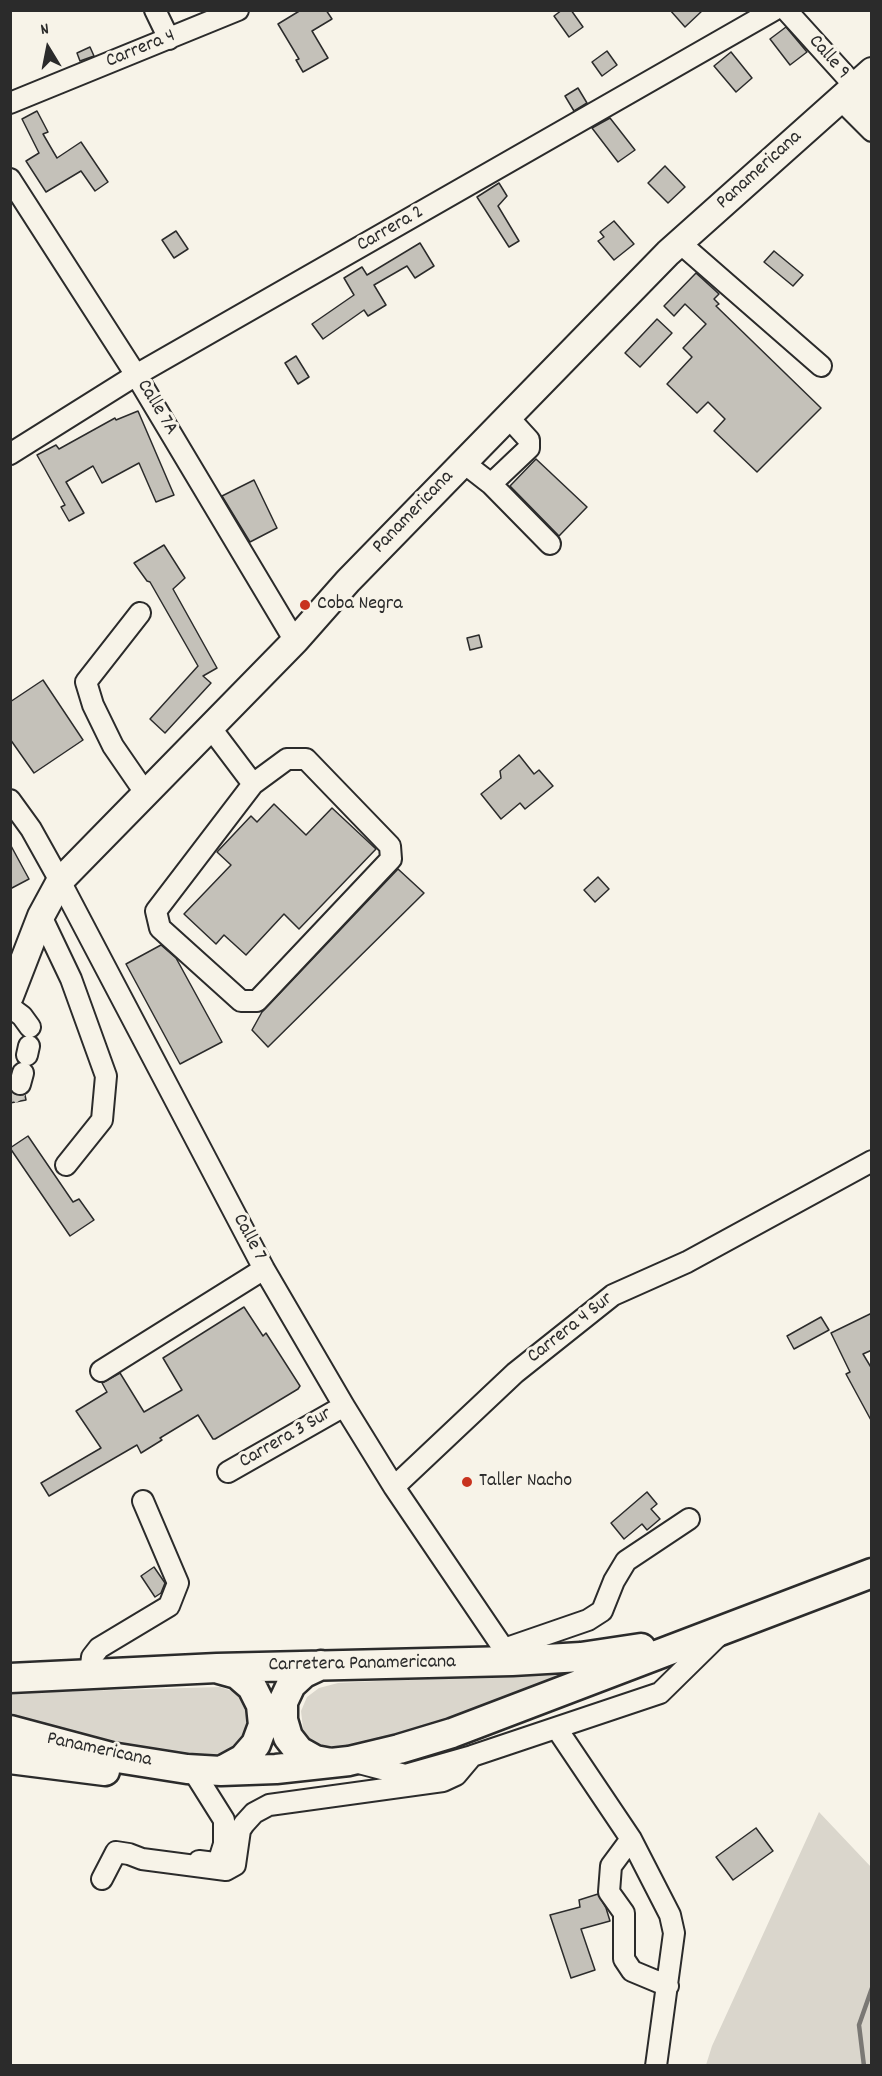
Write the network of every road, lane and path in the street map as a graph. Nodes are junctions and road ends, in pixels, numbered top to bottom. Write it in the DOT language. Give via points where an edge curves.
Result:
graph roads {
  1 [pos="155,10"];
  2 [pos="238,10"];
  3 [pos="774,10"];
  4 [pos="786,10"];
  5 [pos="169,39"];
  6 [pos="855,86"];
  7 [pos="10,103"];
  8 [pos="872,105"];
  9 [pos="872,132"];
  10 [pos="10,179"];
  11 [pos="680,243"];
  12 [pos="821,366"];
  13 [pos="136,375"];
  14 [pos="508,417"];
  15 [pos="10,454"];
  16 [pos="464,463"];
  17 [pos="491,484"];
  18 [pos="550,544"];
  19 [pos="140,613"];
  20 [pos="295,641"];
  21 [pos="210,727"];
  22 [pos="253,784"];
  23 [pos="146,794"];
  24 [pos="10,800"];
  25 [pos="60,881"];
  26 [pos="41,916"];
  27 [pos="10,996"];
  28 [pos="10,1007"];
  29 [pos="26,1057"];
  30 [pos="872,1161"];
  31 [pos="66,1165"];
  32 [pos="264,1269"];
  33 [pos="101,1371"];
  34 [pos="344,1406"];
  35 [pos="228,1472"];
  36 [pos="394,1487"];
  37 [pos="143,1501"];
  38 [pos="689,1519"];
  39 [pos="872,1573"];
  40 [pos="718,1632"];
  41 [pos="508,1655"];
  42 [pos="10,1658"];
  43 [pos="321,1665"];
  44 [pos="217,1668"];
  45 [pos="78,1674"];
  46 [pos="10,1677"];
  47 [pos="557,1729"];
  48 [pos="10,1730"];
  49 [pos="472,1756"];
  50 [pos="10,1759"];
  51 [pos="341,1762"];
  52 [pos="190,1769"];
  53 [pos="220,1771"];
  54 [pos="631,1839"];
  55 [pos="129,1854"];
  56 [pos="102,1879"];
  57 [pos="668,1986"];
  58 [pos="656,2066"];
  1 -- 5 [label="street"];
  2 -- 5 [label="street, Carrera 4"];
  3 -- 13 [label="street, Carrera 2"];
  4 -- 6 [label="street, Calle 9"];
  5 -- 7 [label="street, Carrera 4"];
  6 -- 8 [label="street, Calle 9"];
  6 -- 9 [label="street"];
  6 -- 11 [label="main road, Panamericana"];
  10 -- 13 [label="street, Calle 7A"];
  11 -- 12 [label="street"];
  11 -- 14 [label="main road, Panamericana"];
  13 -- 15 [label="street, Carrera 2"];
  13 -- 20 [label="street, Calle 7A"];
  14 -- 16 [label="main road, Panamericana"];
  14 -- 17 [label="street" via="529,440 529,448"];
  16 -- 17 [label="street"];
  16 -- 20 [label="main road, Panamericana"];
  17 -- 18 [label="street"];
  19 -- 23 [label="street" via="86,682 113,746"];
  20 -- 21 [label="main road, Panamericana"];
  21 -- 22 [label="street"];
  21 -- 23 [label="main road, Panamericana"];
  22 -- 22 [label="street" via="287,759 306,759 390,846 391,859 257,1001 241,1001 160,928 156,911"];
  23 -- 25 [label="main road, Panamericana"];
  24 -- 25 [label="street, Calle 7"];
  25 -- 26 [label="main road, Panamericana"];
  25 -- 32 [label="street, Calle 7"];
  26 -- 27 [label="main road, Panamericana"];
  26 -- 31 [label="street" via="71,979 106,1076 102,1120"];
  28 -- 29 [label="street"];
  30 -- 36 [label="street, Carrera 4 Sur" via="687,1262 613,1294 515,1373"];
  32 -- 33 [label="street"];
  32 -- 34 [label="street, Calle 7"];
  34 -- 35 [label="street, Carrera 3 Sur"];
  34 -- 36 [label="street, Calle 7"];
  36 -- 41 [label="street, Calle 7"];
  37 -- 45 [label="street" via="178,1583 169,1606 99,1648"];
  38 -- 41 [label="street" via="626,1562 602,1611"];
  39 -- 40 [label="highway, Carretera Panamericana"];
  40 -- 41 [label="highway, Carretera Panamericana" via="580,1658"];
  40 -- 47 [label="street" via="660,1693"];
  40 -- 51 [label="highway, Carretera Panamericana" via="452,1733"];
  41 -- 43 [label="highway, Carretera Panamericana"];
  42 -- 45 [label="highway" via="24,1665"];
  43 -- 44 [label="highway, Carretera Panamericana"];
  43 -- 51 [label="highway" via="304,1672 291,1685 284,1702 283,1720 288,1737 299,1751 315,1760"];
  44 -- 45 [label="highway, Carretera Panamericana"];
  44 -- 53 [label="highway" via="237,1674 252,1687 261,1705 263,1725 256,1744 243,1759"];
  45 -- 46 [label="highway, Carretera Panamericana"];
  47 -- 49 [label="street"];
  47 -- 54 [label="street"];
  48 -- 52 [label="highway, Panamericana" via="111,1756"];
  49 -- 51 [label="street" via="405,1775"];
  49 -- 55 [label="street" via="456,1775 443,1781 269,1805 243,1824 235,1864 226,1870"];
  50 -- 52 [label="highway" via="120,1773 159,1774"];
  51 -- 53 [label="highway, Carretera Panamericana"];
  52 -- 53 [label="highway, Carretera Panamericana"];
  52 -- 55 [label="street" via="224,1820 219,1860 208,1863 142,1852"];
  54 -- 57 [label="street" via="670,1915 675,1933"];
  54 -- 57 [label="street" via="611,1866 609,1892 624,1913 624,1959 632,1971"];
  55 -- 56 [label="street" via="116,1852"];
  57 -- 58 [label="street"];
}
